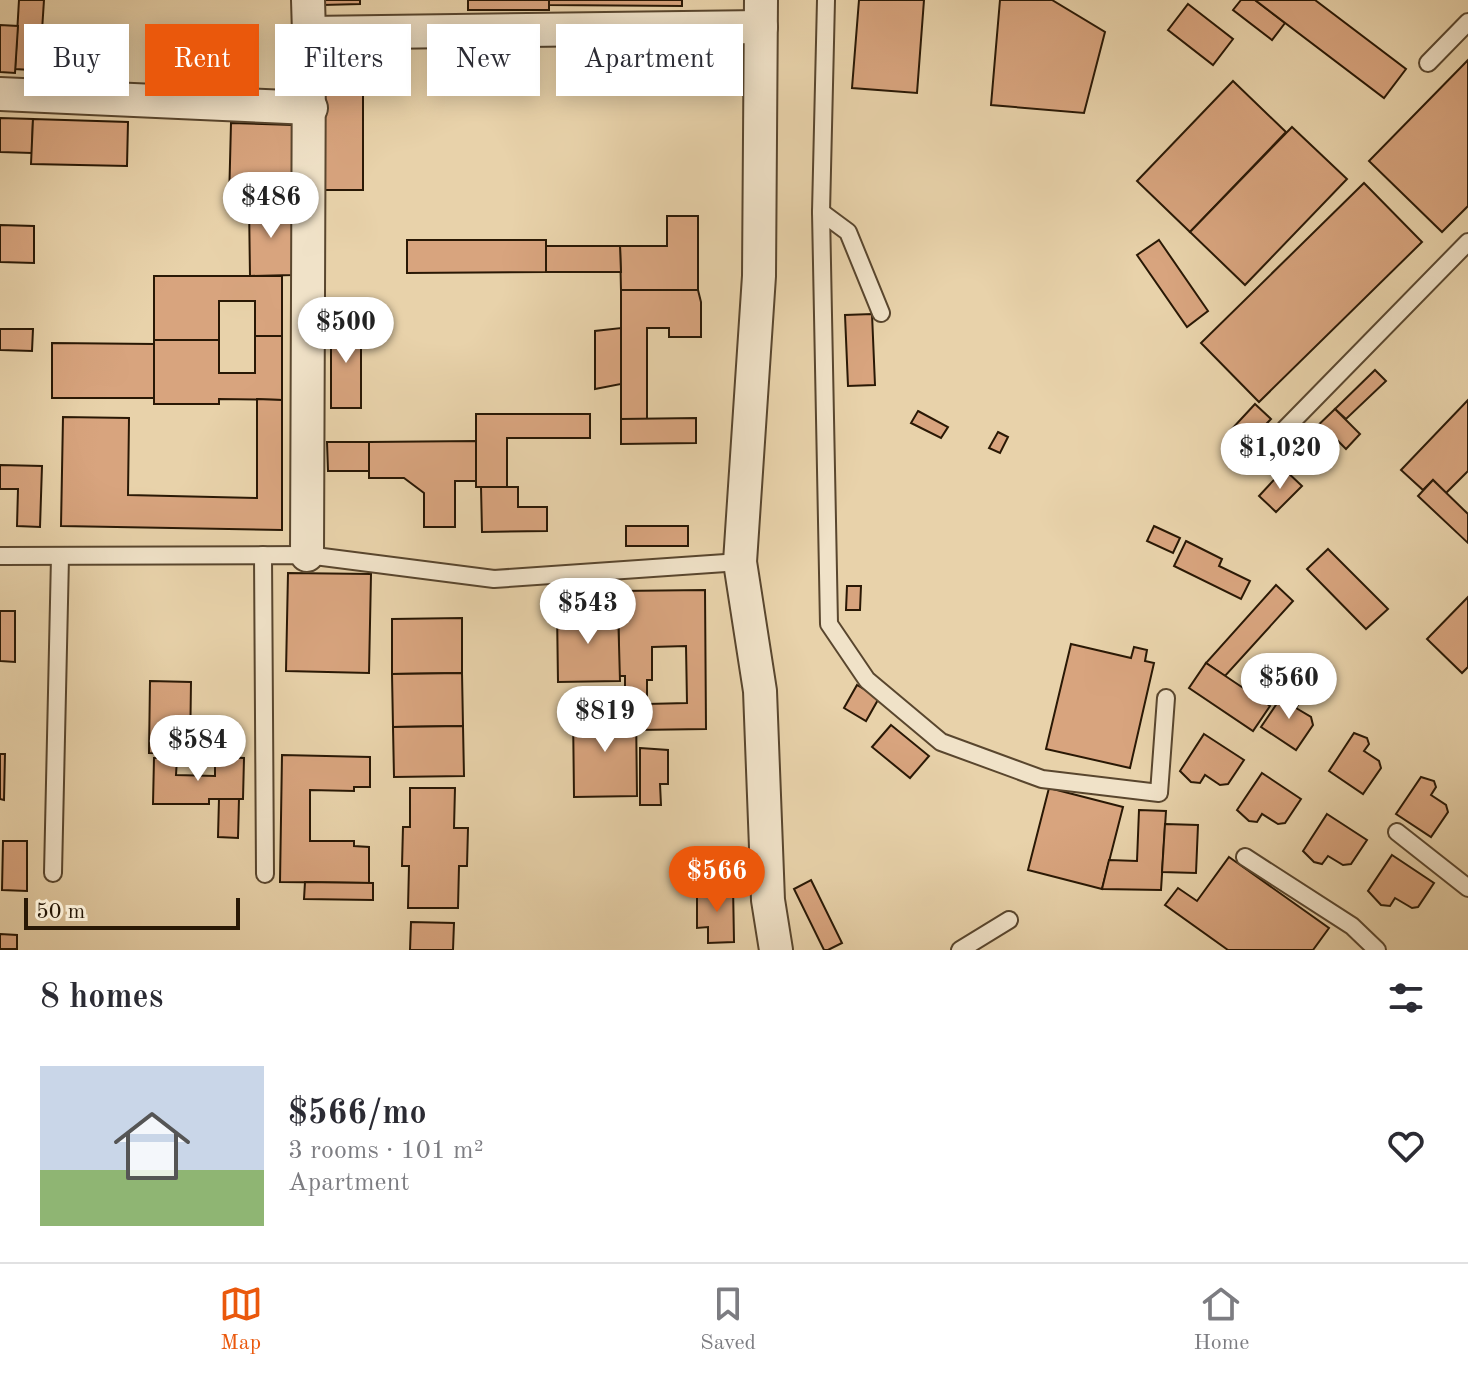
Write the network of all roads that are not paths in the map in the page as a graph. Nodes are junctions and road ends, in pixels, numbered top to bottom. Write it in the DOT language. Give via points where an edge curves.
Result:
graph roads {
  1 [pos="308,0"];
  2 [pos="826,0"];
  3 [pos="761,14"];
  4 [pos="1468,22"];
  5 [pos="309,24"];
  6 [pos="411,29"];
  7 [pos="1428,63"];
  8 [pos="0,94"];
  9 [pos="311,96"];
  10 [pos="311,108"];
  11 [pos="821,212"];
  12 [pos="1468,242"];
  13 [pos="881,313"];
  14 [pos="1285,429"];
  15 [pos="263,555"];
  16 [pos="307,555"];
  17 [pos="0,556"];
  18 [pos="60,557"];
  19 [pos="740,562"];
  20 [pos="1166,698"];
  21 [pos="1397,832"];
  22 [pos="1245,857"];
  23 [pos="53,873"];
  24 [pos="265,874"];
  25 [pos="1468,888"];
  26 [pos="1009,920"];
  27 [pos="776,950"];
  28 [pos="960,950"];
  29 [pos="1377,950"];
  1 -- 5 [label="street"];
  2 -- 11 [label="lane"];
  3 -- 6 [label="street"];
  3 -- 19 [label="street" via="759,276"];
  4 -- 7 [label="lane"];
  8 -- 10 [label="street"];
  9 -- 10 [label="street"];
  10 -- 16 [label="street"];
  11 -- 13 [label="lane" via="848,232"];
  11 -- 20 [label="lane" via="829,624 867,680 941,742 1042,779 1159,793"];
  12 -- 14 [label="lane"];
  15 -- 16 [label="lane"];
  15 -- 18 [label="lane"];
  15 -- 24 [label="lane"];
  16 -- 19 [label="lane" via="494,579"];
  17 -- 18 [label="lane"];
  18 -- 23 [label="lane"];
  19 -- 27 [label="street" via="760,691 768,900"];
  21 -- 25 [label="lane"];
  22 -- 29 [label="lane" via="1352,926"];
  26 -- 28 [label="lane"];
}
